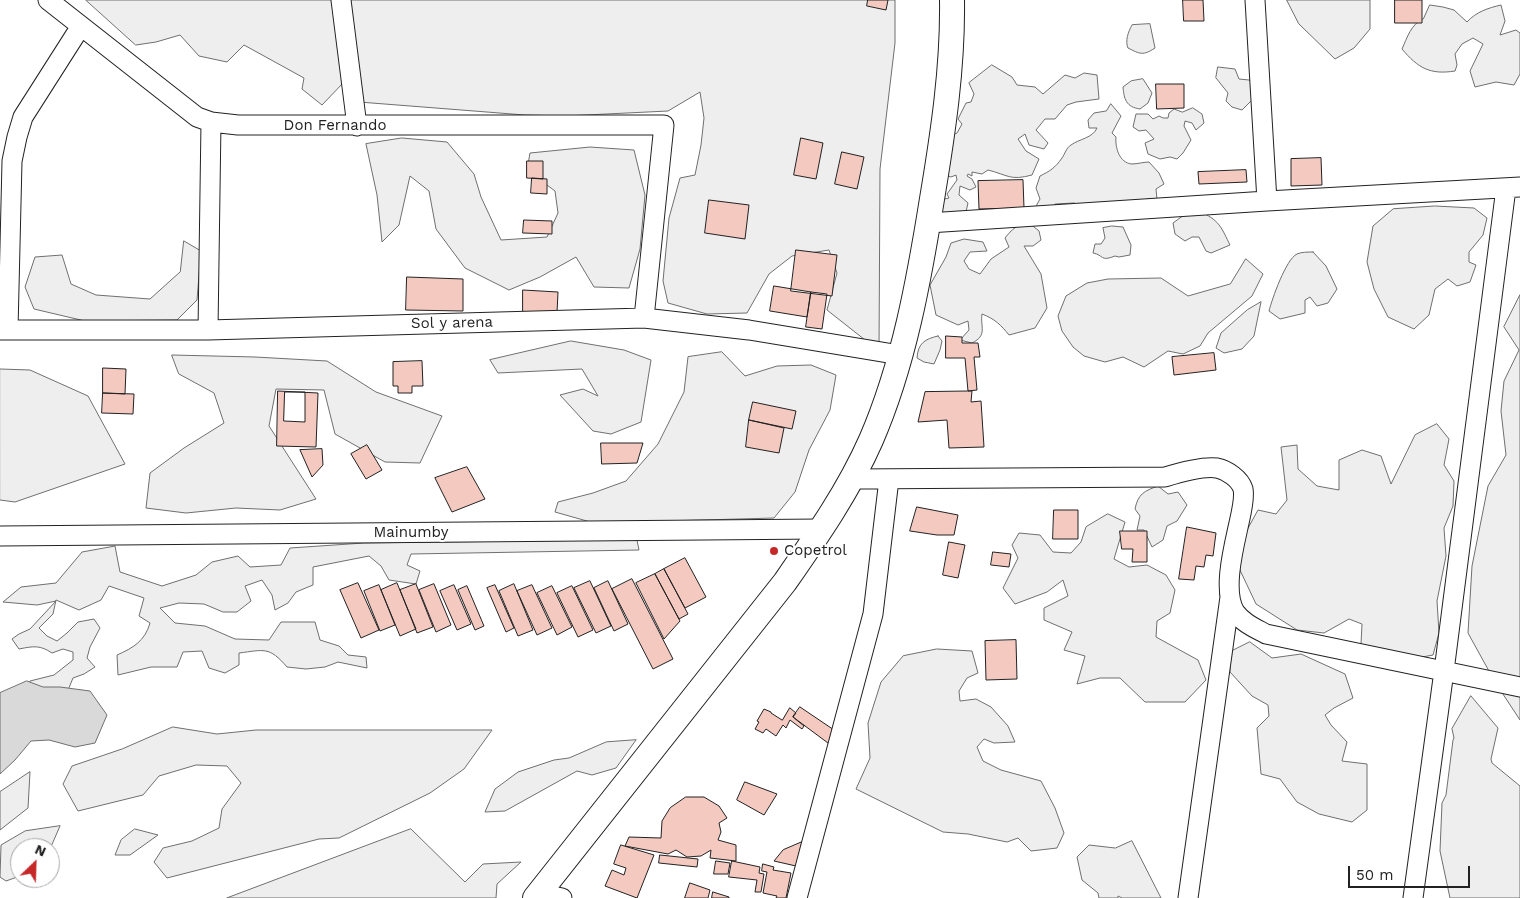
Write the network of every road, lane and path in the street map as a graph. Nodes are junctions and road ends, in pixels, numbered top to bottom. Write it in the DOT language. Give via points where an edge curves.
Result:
graph roads {
  1 [pos="48,0"];
  2 [pos="341,0"];
  3 [pos="952,0"];
  4 [pos="1255,0"];
  5 [pos="81,26"];
  6 [pos="211,122"];
  7 [pos="357,126"];
  8 [pos="1513,188"];
  9 [pos="1267,201"];
  10 [pos="928,223"];
  11 [pos="644,318"];
  12 [pos="4,330"];
  13 [pos="208,330"];
  14 [pos="900,355"];
  15 [pos="852,479"];
  16 [pos="889,479"];
  17 [pos="821,529"];
  18 [pos="0,536"];
  19 [pos="1230,597"];
  20 [pos="1444,671"];
  21 [pos="1520,687"];
  22 [pos="537,896"];
  23 [pos="562,898"];
  24 [pos="796,898"];
  25 [pos="1188,898"];
  26 [pos="1413,898"];
  1 -- 5 [label="street, Don Fernando"];
  2 -- 7 [label="street"];
  3 -- 10 [label="main road" via="942,142"];
  4 -- 9 [label="street"];
  5 -- 6 [label="street, Don Fernando" via="197,117"];
  5 -- 12 [label="street" via="23,117 17,138 12,161"];
  6 -- 7 [label="street, Don Fernando"];
  6 -- 13 [label="street"];
  7 -- 11 [label="street, Don Fernando" via="664,125"];
  8 -- 9 [label="street"];
  8 -- 20 [label="street"];
  9 -- 10 [label="street"];
  10 -- 14 [label="main road"];
  11 -- 13 [label="street, Sol y arena"];
  11 -- 14 [label="street, Sol y arena" via="749,330"];
  12 -- 13 [label="street, Sol y arena"];
  14 -- 15 [label="main road" via="884,408"];
  15 -- 16 [label="street"];
  15 -- 17 [label="main road"];
  16 -- 19 [label="street" via="1164,477 1217,468 1234,475 1243,489 1243,508 1230,575"];
  16 -- 24 [label="street" via="873,614"];
  17 -- 18 [label="street, Mainumby"];
  17 -- 22 [label="main road" via="786,582"];
  19 -- 20 [label="street" via="1236,612 1249,626 1266,634"];
  19 -- 25 [label="street"];
  20 -- 21 [label="street"];
  20 -- 26 [label="street"];
  22 -- 23 [label="street"];
}
